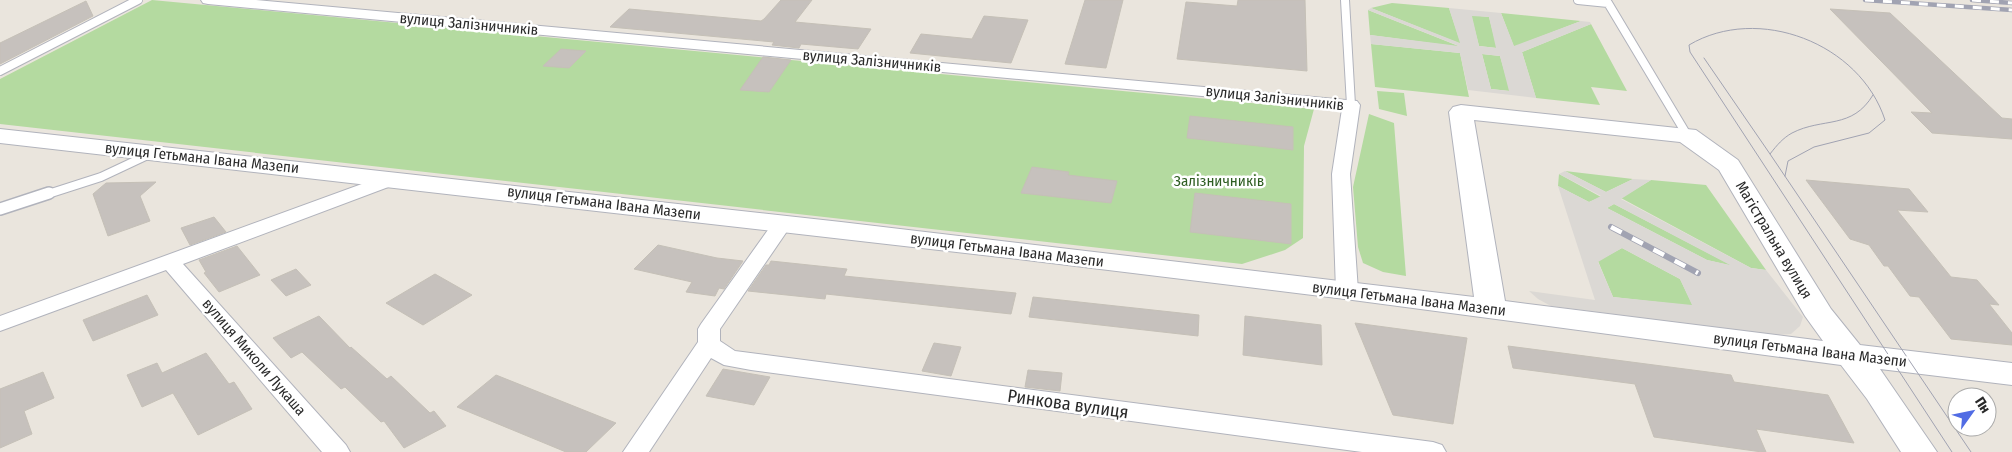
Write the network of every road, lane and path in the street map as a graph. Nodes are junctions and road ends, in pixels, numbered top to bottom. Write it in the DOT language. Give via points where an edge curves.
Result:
graph roads {
  1 [pos="138,0"];
  2 [pos="208,0"];
  3 [pos="1345,0"];
  4 [pos="1578,0"];
  5 [pos="0,71"];
  6 [pos="1351,105"];
  7 [pos="1687,135"];
  8 [pos="0,136"];
  9 [pos="153,153"];
  10 [pos="392,179"];
  11 [pos="0,209"];
  12 [pos="782,224"];
  13 [pos="170,262"];
  14 [pos="1347,291"];
  15 [pos="1491,310"];
  16 [pos="0,324"];
  17 [pos="709,343"];
  18 [pos="1850,356"];
  19 [pos="2012,374"];
  20 [pos="337,452"];
  21 [pos="636,452"];
  22 [pos="1433,452"];
  23 [pos="1919,452"];
  1 -- 5 [label="lane"];
  2 -- 6 [label="street, вулиця Залізничників"];
  3 -- 6 [label="lane"];
  4 -- 7 [label="lane" via="1608,3"];
  6 -- 14 [label="street, вулиця Залізничників" via="1341,174"];
  7 -- 15 [label="street" via="1461,112"];
  7 -- 18 [label="street, Магістральна вулиця" via="1729,165 1820,316"];
  8 -- 9 [label="street, вулиця Гетьмана Івана Мазепи"];
  9 -- 10 [label="street, вулиця Гетьмана Івана Мазепи"];
  9 -- 11 [label="lane" via="101,177"];
  10 -- 12 [label="street, вулиця Гетьмана Івана Мазепи"];
  10 -- 13 [label="street"];
  12 -- 14 [label="street, вулиця Гетьмана Івана Мазепи"];
  12 -- 17 [label="street" via="709,329"];
  13 -- 16 [label="street"];
  13 -- 20 [label="street, вулиця Миколи Лукаша"];
  14 -- 15 [label="street, вулиця Гетьмана Івана Мазепи"];
  15 -- 18 [label="street, вулиця Гетьмана Івана Мазепи"];
  17 -- 21 [label="street"];
  17 -- 22 [label="street, Ринкова вулиця" via="717,353 730,359"];
  18 -- 19 [label="street, вулиця Гетьмана Івана Мазепи"];
  18 -- 23 [label="street, Магістральна вулиця" via="1879,391"];
}
